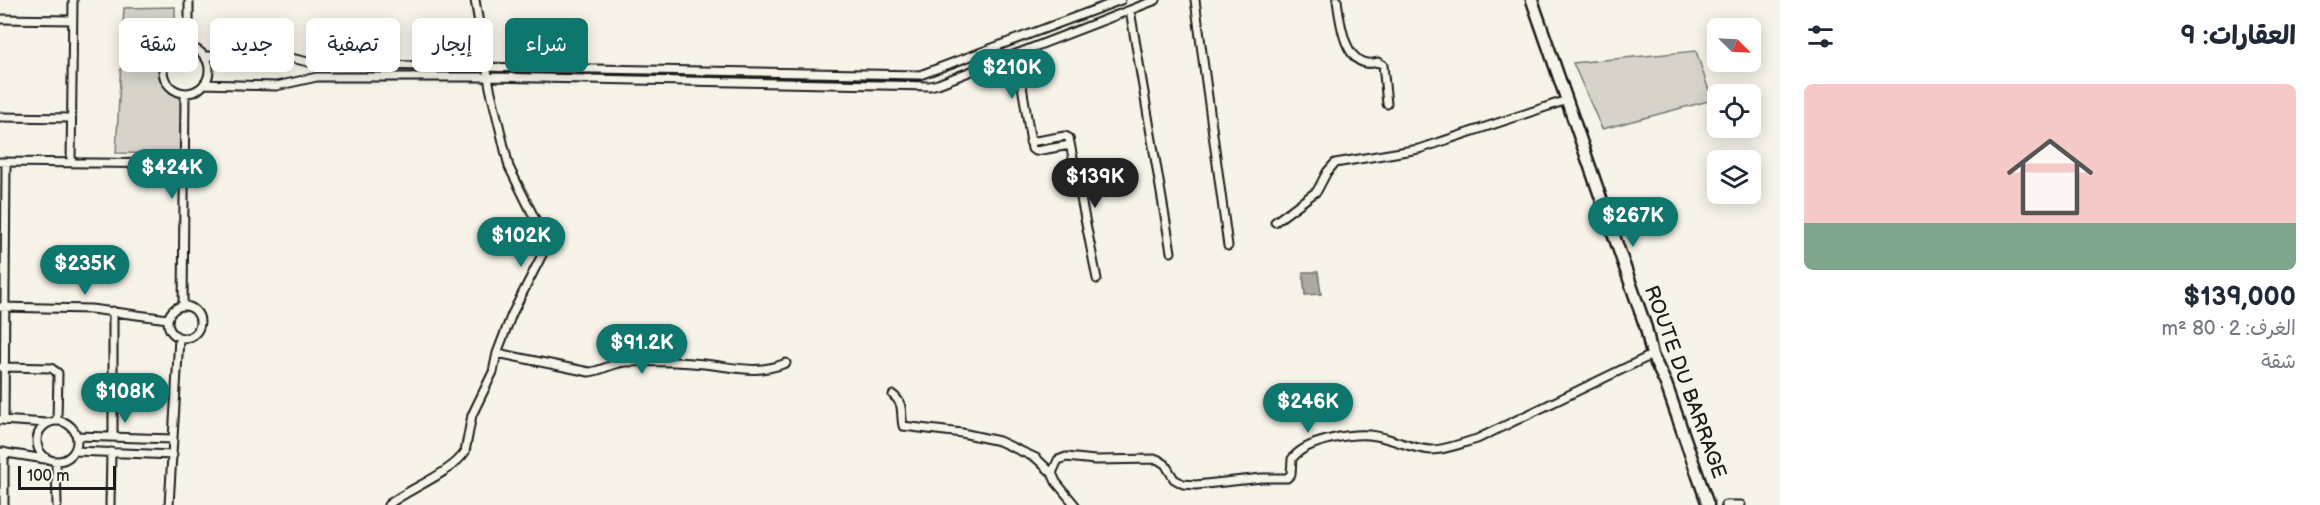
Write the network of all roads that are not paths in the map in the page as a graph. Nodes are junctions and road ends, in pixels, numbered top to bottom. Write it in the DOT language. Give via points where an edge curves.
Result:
graph roads {
  1 [pos="72,0"];
  2 [pos="189,0"];
  3 [pos="475,0"];
  4 [pos="1121,0"];
  5 [pos="1156,0"];
  6 [pos="1195,0"];
  7 [pos="1337,0"];
  8 [pos="1532,0"];
  9 [pos="1130,10"];
  10 [pos="189,18"];
  11 [pos="478,18"];
  12 [pos="0,19"];
  13 [pos="72,20"];
  14 [pos="198,50"];
  15 [pos="1017,54"];
  16 [pos="205,56"];
  17 [pos="412,66"];
  18 [pos="493,67"];
  19 [pos="163,72"];
  20 [pos="489,72"];
  21 [pos="490,77"];
  22 [pos="204,84"];
  23 [pos="185,93"];
  24 [pos="1567,100"];
  25 [pos="1387,104"];
  26 [pos="0,117"];
  27 [pos="71,118"];
  28 [pos="3,162"];
  29 [pos="70,163"];
  30 [pos="184,164"];
  31 [pos="1275,222"];
  32 [pos="1228,246"];
  33 [pos="1171,252"];
  34 [pos="1097,279"];
  35 [pos="183,306"];
  36 [pos="2,307"];
  37 [pos="113,311"];
  38 [pos="168,319"];
  39 [pos="179,338"];
  40 [pos="498,353"];
  41 [pos="1652,355"];
  42 [pos="786,363"];
  43 [pos="2,367"];
  44 [pos="893,394"];
  45 [pos="2,420"];
  46 [pos="57,420"];
  47 [pos="47,423"];
  48 [pos="113,435"];
  49 [pos="77,436"];
  50 [pos="173,439"];
  51 [pos="75,451"];
  52 [pos="2,452"];
  53 [pos="111,452"];
  54 [pos="172,455"];
  55 [pos="47,459"];
  56 [pos="56,462"];
  57 [pos="1052,473"];
  58 [pos="4,505"];
  59 [pos="57,505"];
  60 [pos="110,505"];
  61 [pos="169,505"];
  62 [pos="388,505"];
  63 [pos="1075,505"];
  64 [pos="1708,505"];
  65 [pos="1725,505"];
  66 [pos="1741,505"];
  1 -- 13 [label="street"];
  2 -- 10 [label="street"];
  3 -- 11 [label="street"];
  4 -- 18 [label="street" via="920,75"];
  5 -- 9 [label="street"];
  6 -- 32 [label="street"];
  7 -- 25 [label="street" via="1347,46 1364,62 1383,65"];
  8 -- 24 [label="main road, ROUTE DU BARRAGE"];
  9 -- 15 [label="street"];
  9 -- 33 [label="street"];
  12 -- 13 [label="street"];
  13 -- 27 [label="street"];
  14 -- 16 [label="street"];
  15 -- 21 [label="street" via="930,86"];
  15 -- 34 [label="street" via="1032,149 1070,145"];
  16 -- 17 [label="street" via="282,56 317,64"];
  16 -- 22 [label="street" via="209,75"];
  19 -- 23 [label="street" via="168,86"];
  20 -- 21 [label="street"];
  21 -- 22 [label="street" via="317,77 276,86"];
  21 -- 40 [label="street" via="509,167 545,242 543,255 521,294"];
  22 -- 23 [label="street"];
  23 -- 30 [label="street"];
  24 -- 31 [label="street" via="1419,148 1335,163 1317,190"];
  24 -- 41 [label="main road, ROUTE DU BARRAGE"];
  26 -- 27 [label="street"];
  27 -- 29 [label="street"];
  28 -- 29 [label="street"];
  28 -- 36 [label="street"];
  29 -- 30 [label="street"];
  30 -- 35 [label="street"];
  35 -- 38 [label="street" via="173,310"];
  35 -- 39 [label="street" via="197,313 199,328 195,335"];
  36 -- 37 [label="street"];
  36 -- 43 [label="street"];
  37 -- 38 [label="street"];
  37 -- 48 [label="street"];
  38 -- 39 [label="street" via="168,327"];
  39 -- 50 [label="street"];
  40 -- 42 [label="street" via="589,372 621,362 675,362 751,370"];
  40 -- 62 [label="street" via="472,415 462,458"];
  41 -- 57 [label="street" via="1489,434 1446,448 1428,450 1370,435 1348,436 1300,451 1292,459 1287,478 1196,485 1176,481 1157,459 1066,457 1058,460"];
  41 -- 64 [label="main road, ROUTE DU BARRAGE"];
  43 -- 45 [label="street"];
  43 -- 46 [label="street" via="56,371"];
  44 -- 57 [label="street" via="901,405 903,426 999,441 1036,458"];
  45 -- 47 [label="street"];
  46 -- 47 [label="street"];
  46 -- 49 [label="street" via="69,424"];
  47 -- 55 [label="street" via="36,441"];
  48 -- 49 [label="street"];
  48 -- 50 [label="street"];
  49 -- 51 [label="street"];
  50 -- 54 [label="street"];
  51 -- 53 [label="street"];
  51 -- 56 [label="street"];
  52 -- 55 [label="street"];
  52 -- 58 [label="street"];
  53 -- 54 [label="street"];
  53 -- 60 [label="street"];
  54 -- 61 [label="street"];
  55 -- 56 [label="street"];
  56 -- 59 [label="street"];
  57 -- 63 [label="street"];
  65 -- 66 [label="street"];
}
